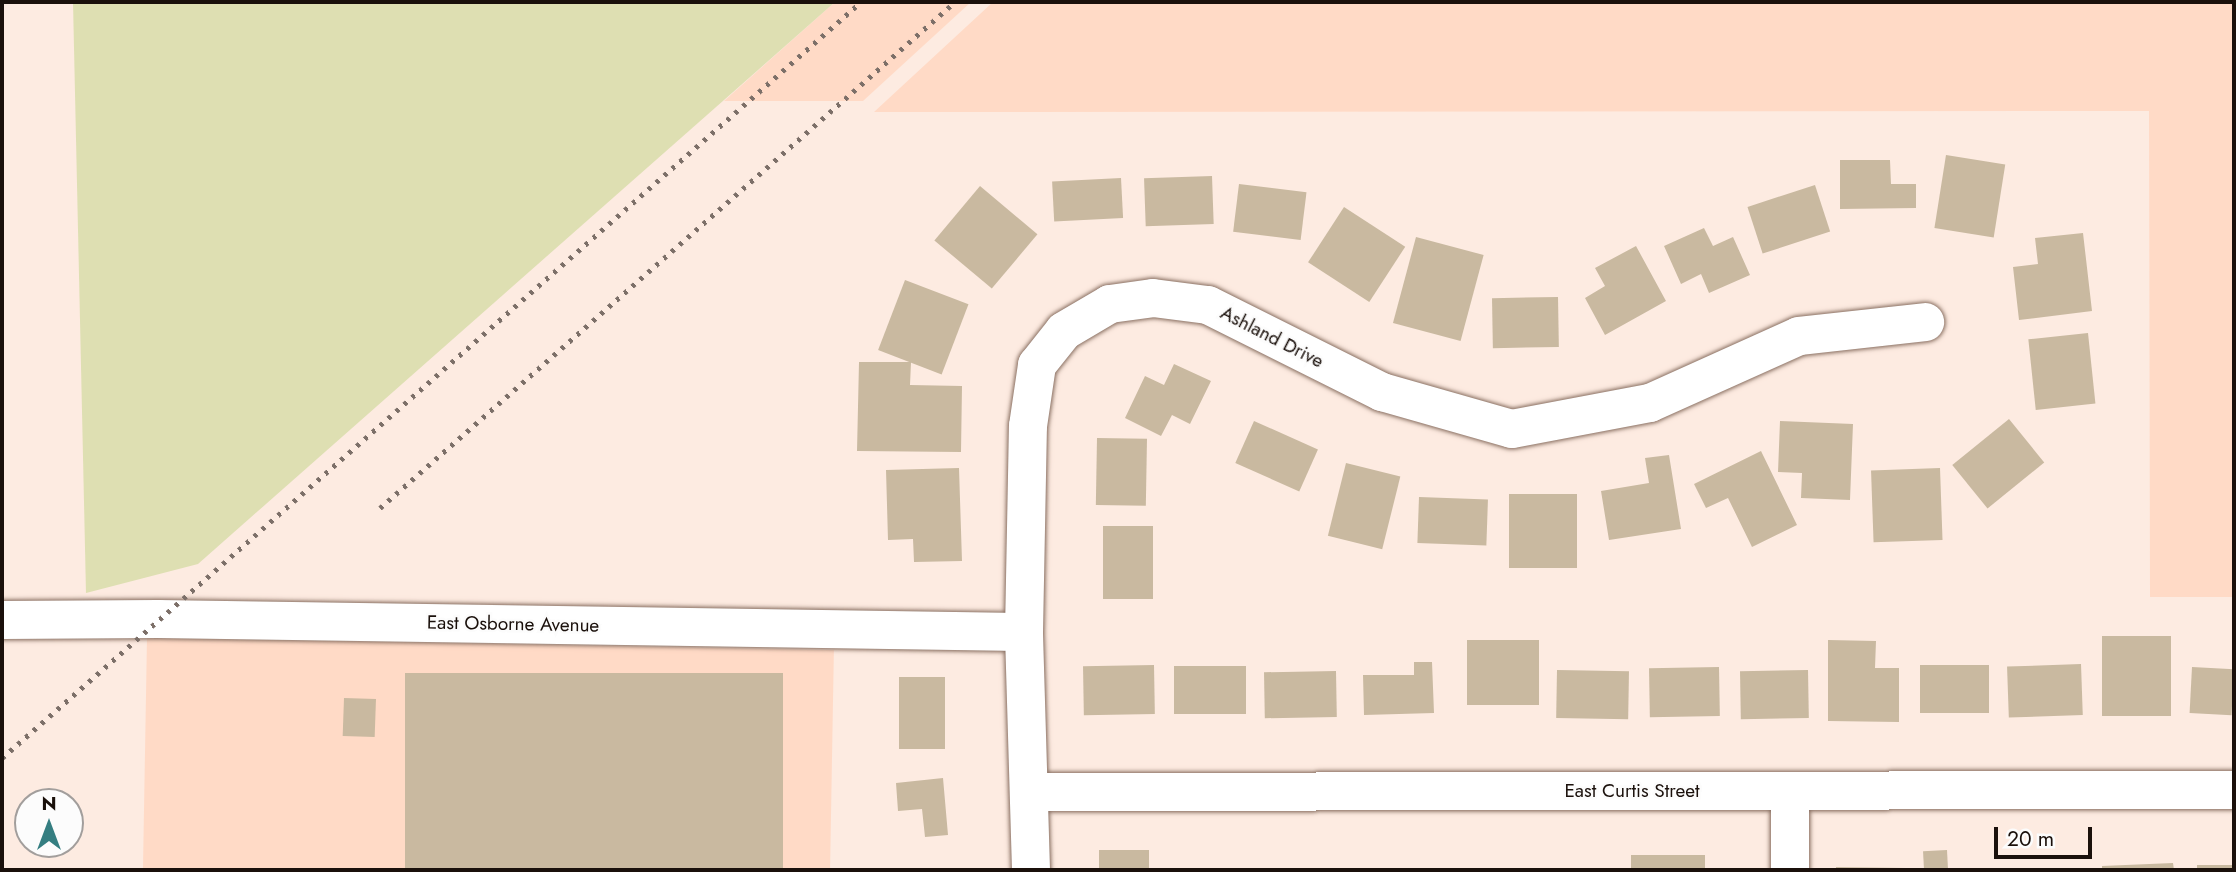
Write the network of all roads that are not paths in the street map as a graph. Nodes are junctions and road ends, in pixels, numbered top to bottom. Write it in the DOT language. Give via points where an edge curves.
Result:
graph roads {
  1 [pos="1925,322"];
  2 [pos="2,620"];
  3 [pos="1024,632"];
  4 [pos="2234,790"];
  5 [pos="1790,791"];
  6 [pos="1030,792"];
  7 [pos="1031,870"];
  8 [pos="1790,870"];
  1 -- 3 [label="street, Ashland Drive" via="1799,336 1650,402 1512,429 1382,392 1208,305 1153,298 1110,304 1064,331 1037,365 1028,426"];
  2 -- 3 [label="street, East Osborne Avenue"];
  3 -- 6 [label="street, Ashland Drive"];
  4 -- 5 [label="street, East Curtis Street"];
  5 -- 6 [label="street, East Curtis Street"];
  5 -- 8 [label="street"];
  6 -- 7 [label="street, Ashland Drive"];
}
